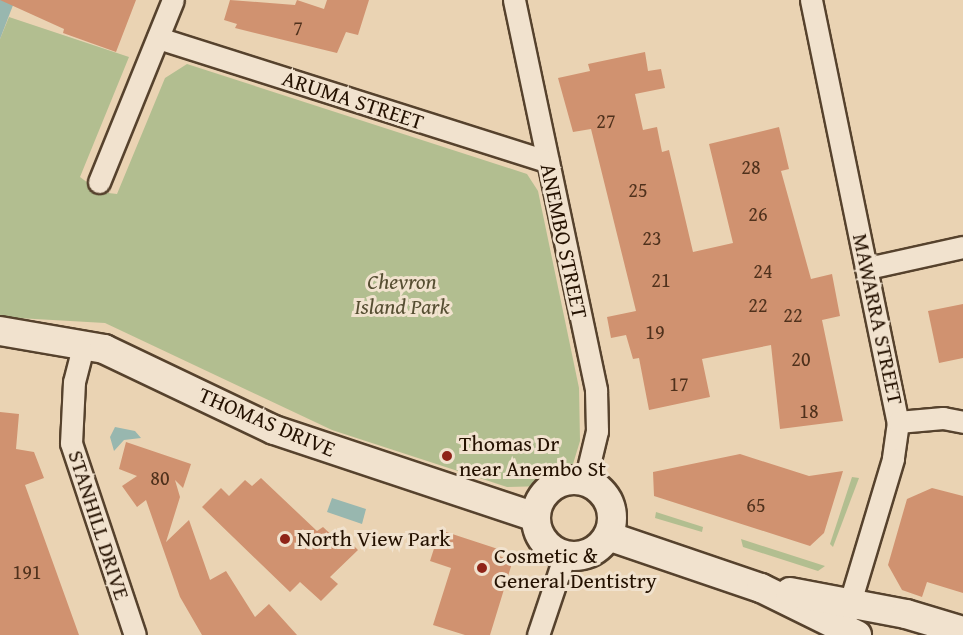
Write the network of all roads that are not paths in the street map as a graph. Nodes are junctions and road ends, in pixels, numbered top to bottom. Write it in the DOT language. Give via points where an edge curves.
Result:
graph roads {
  1 [pos="173,0"];
  2 [pos="514,0"];
  3 [pos="811,0"];
  4 [pos="159,38"];
  5 [pos="548,162"];
  6 [pos="99,182"];
  7 [pos="963,247"];
  8 [pos="868,268"];
  9 [pos="0,331"];
  10 [pos="84,344"];
  11 [pos="898,422"];
  12 [pos="963,422"];
  13 [pos="585,481"];
  14 [pos="536,517"];
  15 [pos="608,536"];
  16 [pos="564,555"];
  17 [pos="903,624"];
  18 [pos="847,625"];
  19 [pos="963,632"];
  20 [pos="135,635"];
  21 [pos="538,635"];
  1 -- 4 [label="street"];
  2 -- 5 [label="street, ANEMBO STREET"];
  3 -- 8 [label="street, MAWARRA STREET"];
  4 -- 5 [label="street, ARUMA STREET"];
  4 -- 6 [label="street"];
  5 -- 13 [label="street, ANEMBO STREET" via="598,408"];
  7 -- 8 [label="street"];
  8 -- 11 [label="street, MAWARRA STREET"];
  9 -- 10 [label="main road, THOMAS DRIVE"];
  10 -- 14 [label="main road, THOMAS DRIVE" via="124,357 274,430"];
  10 -- 20 [label="street, STANHILL DRIVE" via="74,382 71,442"];
  11 -- 12 [label="street" via="935,418"];
  11 -- 18 [label="street, MAWARRA STREET"];
  13 -- 14 [label="main road" via="551,487"];
  13 -- 15 [label="main road" via="609,504"];
  14 -- 16 [label="main road" via="548,546"];
  15 -- 16 [label="main road" via="586,555"];
  15 -- 18 [label="main road" via="761,588"];
  16 -- 21 [label="street"];
  17 -- 18 [label="main road"];
  17 -- 19 [label="main road"];
}
